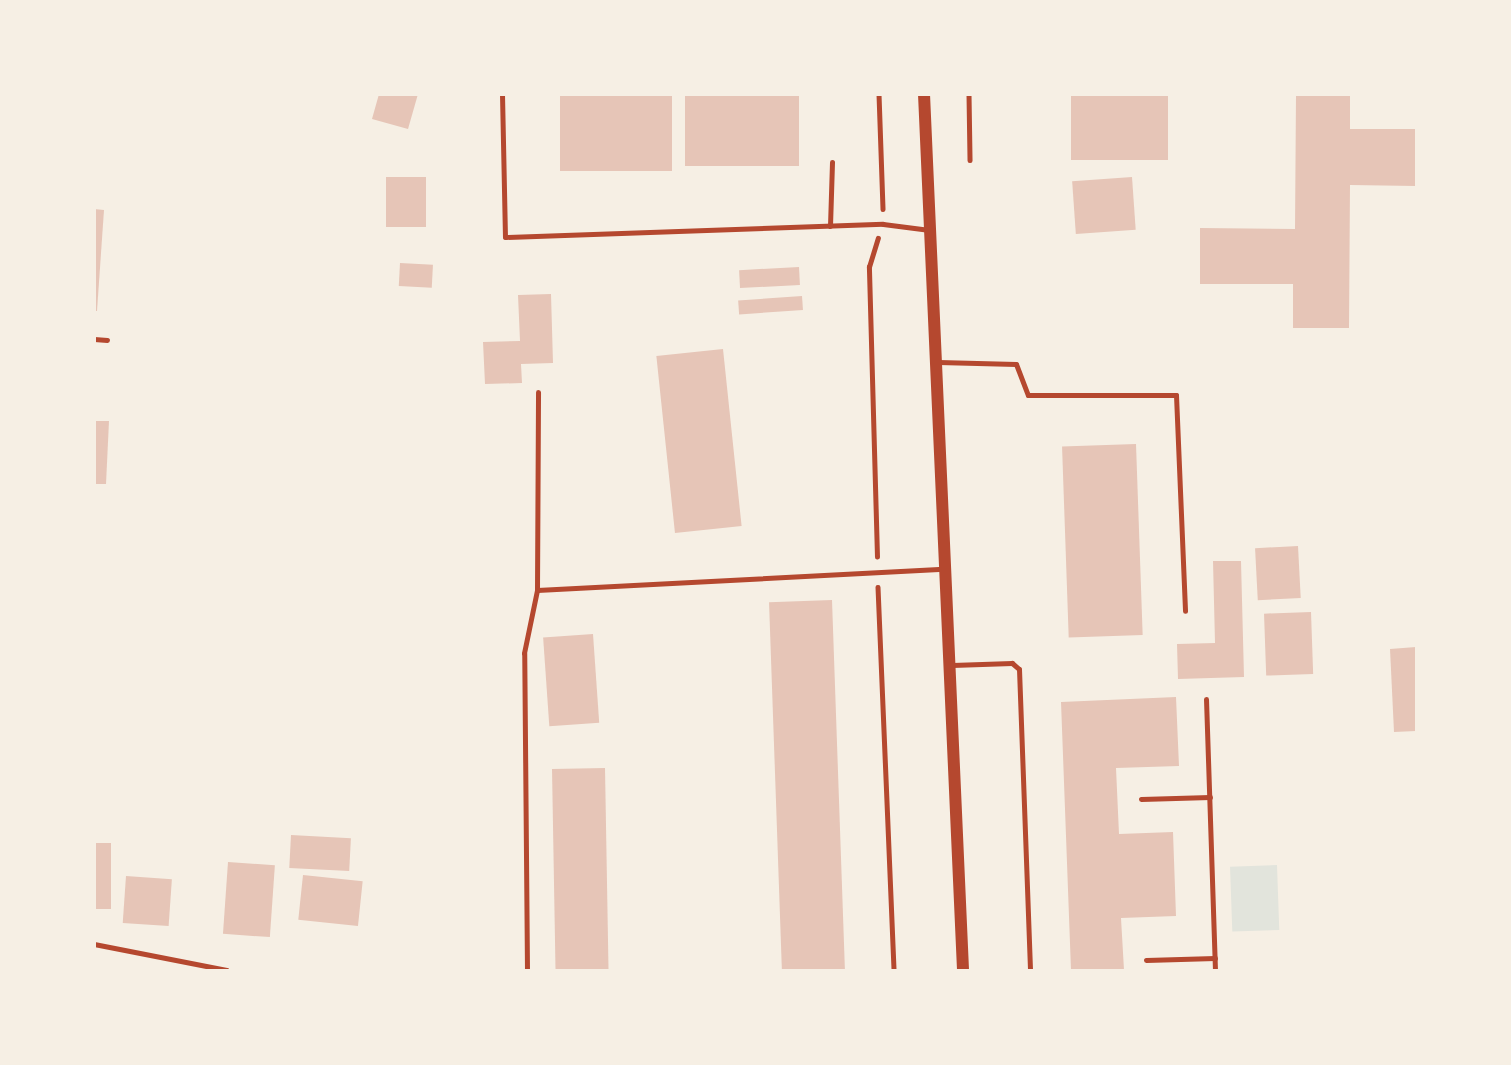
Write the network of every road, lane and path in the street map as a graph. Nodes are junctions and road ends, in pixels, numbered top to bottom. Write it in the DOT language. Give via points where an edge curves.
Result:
graph roads {
  1 [pos="502,94"];
  2 [pos="879,94"];
  3 [pos="924,94"];
  4 [pos="969,94"];
  5 [pos="970,160"];
  6 [pos="832,162"];
  7 [pos="883,224"];
  8 [pos="830,226"];
  9 [pos="930,230"];
  10 [pos="94,340"];
  11 [pos="107,340"];
  12 [pos="939,362"];
  13 [pos="538,392"];
  14 [pos="949,569"];
  15 [pos="877,572"];
  16 [pos="537,590"];
  17 [pos="1185,611"];
  18 [pos="952,665"];
  19 [pos="1206,699"];
  20 [pos="1210,797"];
  21 [pos="1141,799"];
  22 [pos="94,944"];
  23 [pos="1215,958"];
  24 [pos="1146,960"];
  25 [pos="226,971"];
  26 [pos="527,971"];
  27 [pos="894,971"];
  28 [pos="963,971"];
  29 [pos="1030,971"];
  30 [pos="1215,971"];
  1 -- 8 [label="lane" via="505,237"];
  2 -- 7 [label="path"];
  3 -- 9 [label="street"];
  4 -- 5 [label="path"];
  6 -- 8 [label="lane"];
  7 -- 8 [label="lane"];
  7 -- 9 [label="lane"];
  7 -- 15 [label="path" via="869,267"];
  9 -- 12 [label="street"];
  10 -- 11 [label="lane"];
  12 -- 14 [label="street"];
  12 -- 17 [label="lane" via="1016,364 1028,395 1176,395"];
  13 -- 16 [label="lane"];
  14 -- 15 [label="lane"];
  14 -- 18 [label="street"];
  15 -- 16 [label="lane"];
  15 -- 27 [label="path"];
  16 -- 26 [label="lane" via="524,653"];
  18 -- 28 [label="street"];
  18 -- 29 [label="lane" via="1012,663 1018,669"];
  19 -- 20 [label="lane"];
  20 -- 21 [label="lane"];
  20 -- 23 [label="lane"];
  22 -- 25 [label="lane"];
  23 -- 24 [label="lane"];
  23 -- 30 [label="lane"];
}
